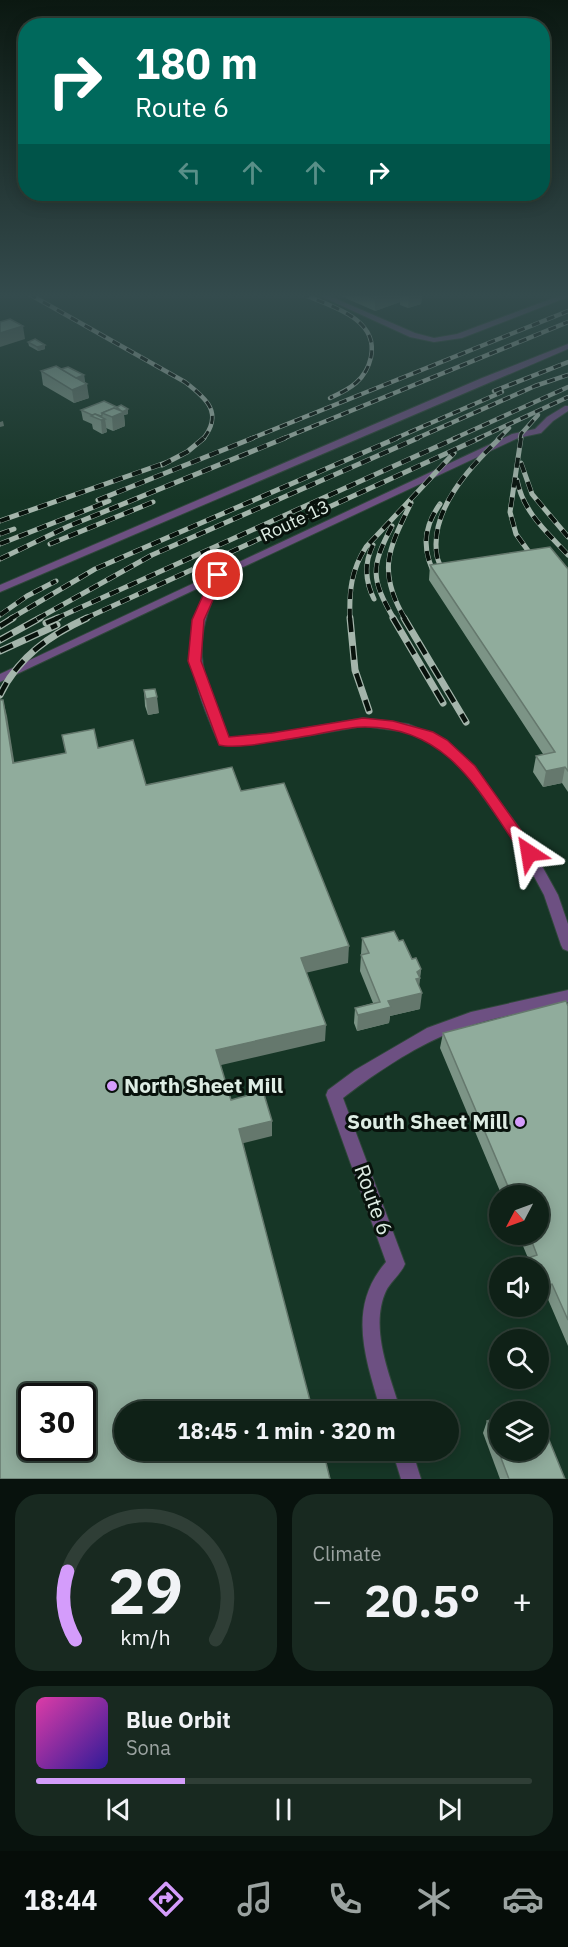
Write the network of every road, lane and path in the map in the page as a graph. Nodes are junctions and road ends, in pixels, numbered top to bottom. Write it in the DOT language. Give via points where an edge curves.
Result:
graph roads {
  1 [pos="526,363"];
  2 [pos="568,408"];
  3 [pos="218,575"];
  4 [pos="0,589"];
  5 [pos="0,678"];
  6 [pos="568,945"];
  7 [pos="568,996"];
  8 [pos="388,1401"];
  9 [pos="405,1461"];
  10 [pos="411,1479"];
  1 -- 4 [label="street"];
  2 -- 3 [label="street, Route 13" via="537,431 515,436"];
  3 -- 5 [label="street, Route 13"];
  3 -- 6 [label="street" via="198,620 195,661 224,742 363,723 408,728 442,743 470,770 521,840 551,896"];
  7 -- 8 [label="street, Route 6" via="471,1019 432,1033 334,1095 396,1264 378,1288 371,1341"];
  9 -- 10 [label="street"];
}
